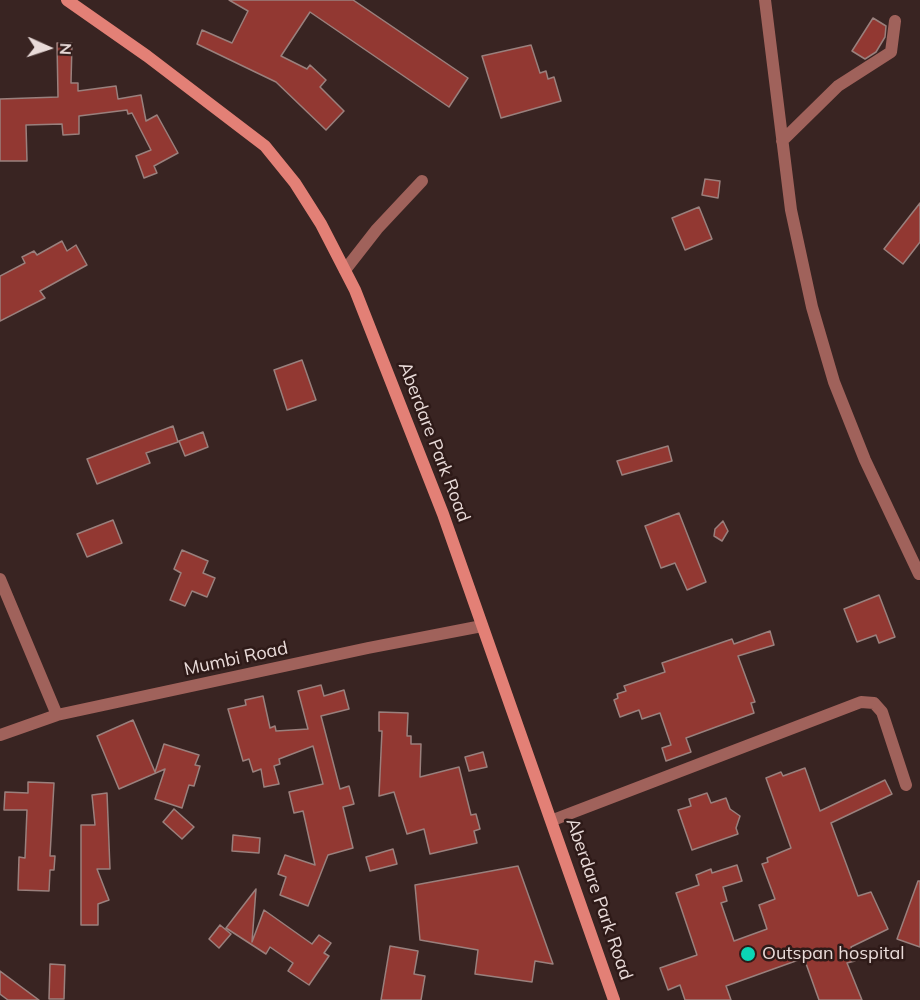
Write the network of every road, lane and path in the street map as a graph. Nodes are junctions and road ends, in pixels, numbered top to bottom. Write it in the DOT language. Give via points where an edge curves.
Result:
graph roads {
  1 [pos="67,0"];
  2 [pos="765,0"];
  3 [pos="895,21"];
  4 [pos="782,141"];
  5 [pos="422,181"];
  6 [pos="345,270"];
  7 [pos="920,574"];
  8 [pos="0,579"];
  9 [pos="482,626"];
  10 [pos="57,715"];
  11 [pos="0,735"];
  12 [pos="906,785"];
  13 [pos="553,820"];
  14 [pos="614,1000"];
  1 -- 6 [label="street, Aberdare Park Road" via="265,146 295,183"];
  2 -- 4 [label="street"];
  3 -- 4 [label="street" via="891,52 838,87"];
  4 -- 7 [label="street" via="802,264 834,382 865,460"];
  5 -- 6 [label="street"];
  6 -- 9 [label="street, Aberdare Park Road" via="388,370"];
  8 -- 10 [label="street"];
  9 -- 10 [label="street, Mumbi Road"];
  9 -- 13 [label="street, Aberdare Park Road"];
  10 -- 11 [label="street, Mumbi Road"];
  12 -- 13 [label="street" via="882,712 874,703 861,702"];
  13 -- 14 [label="street, Aberdare Park Road"];
}
